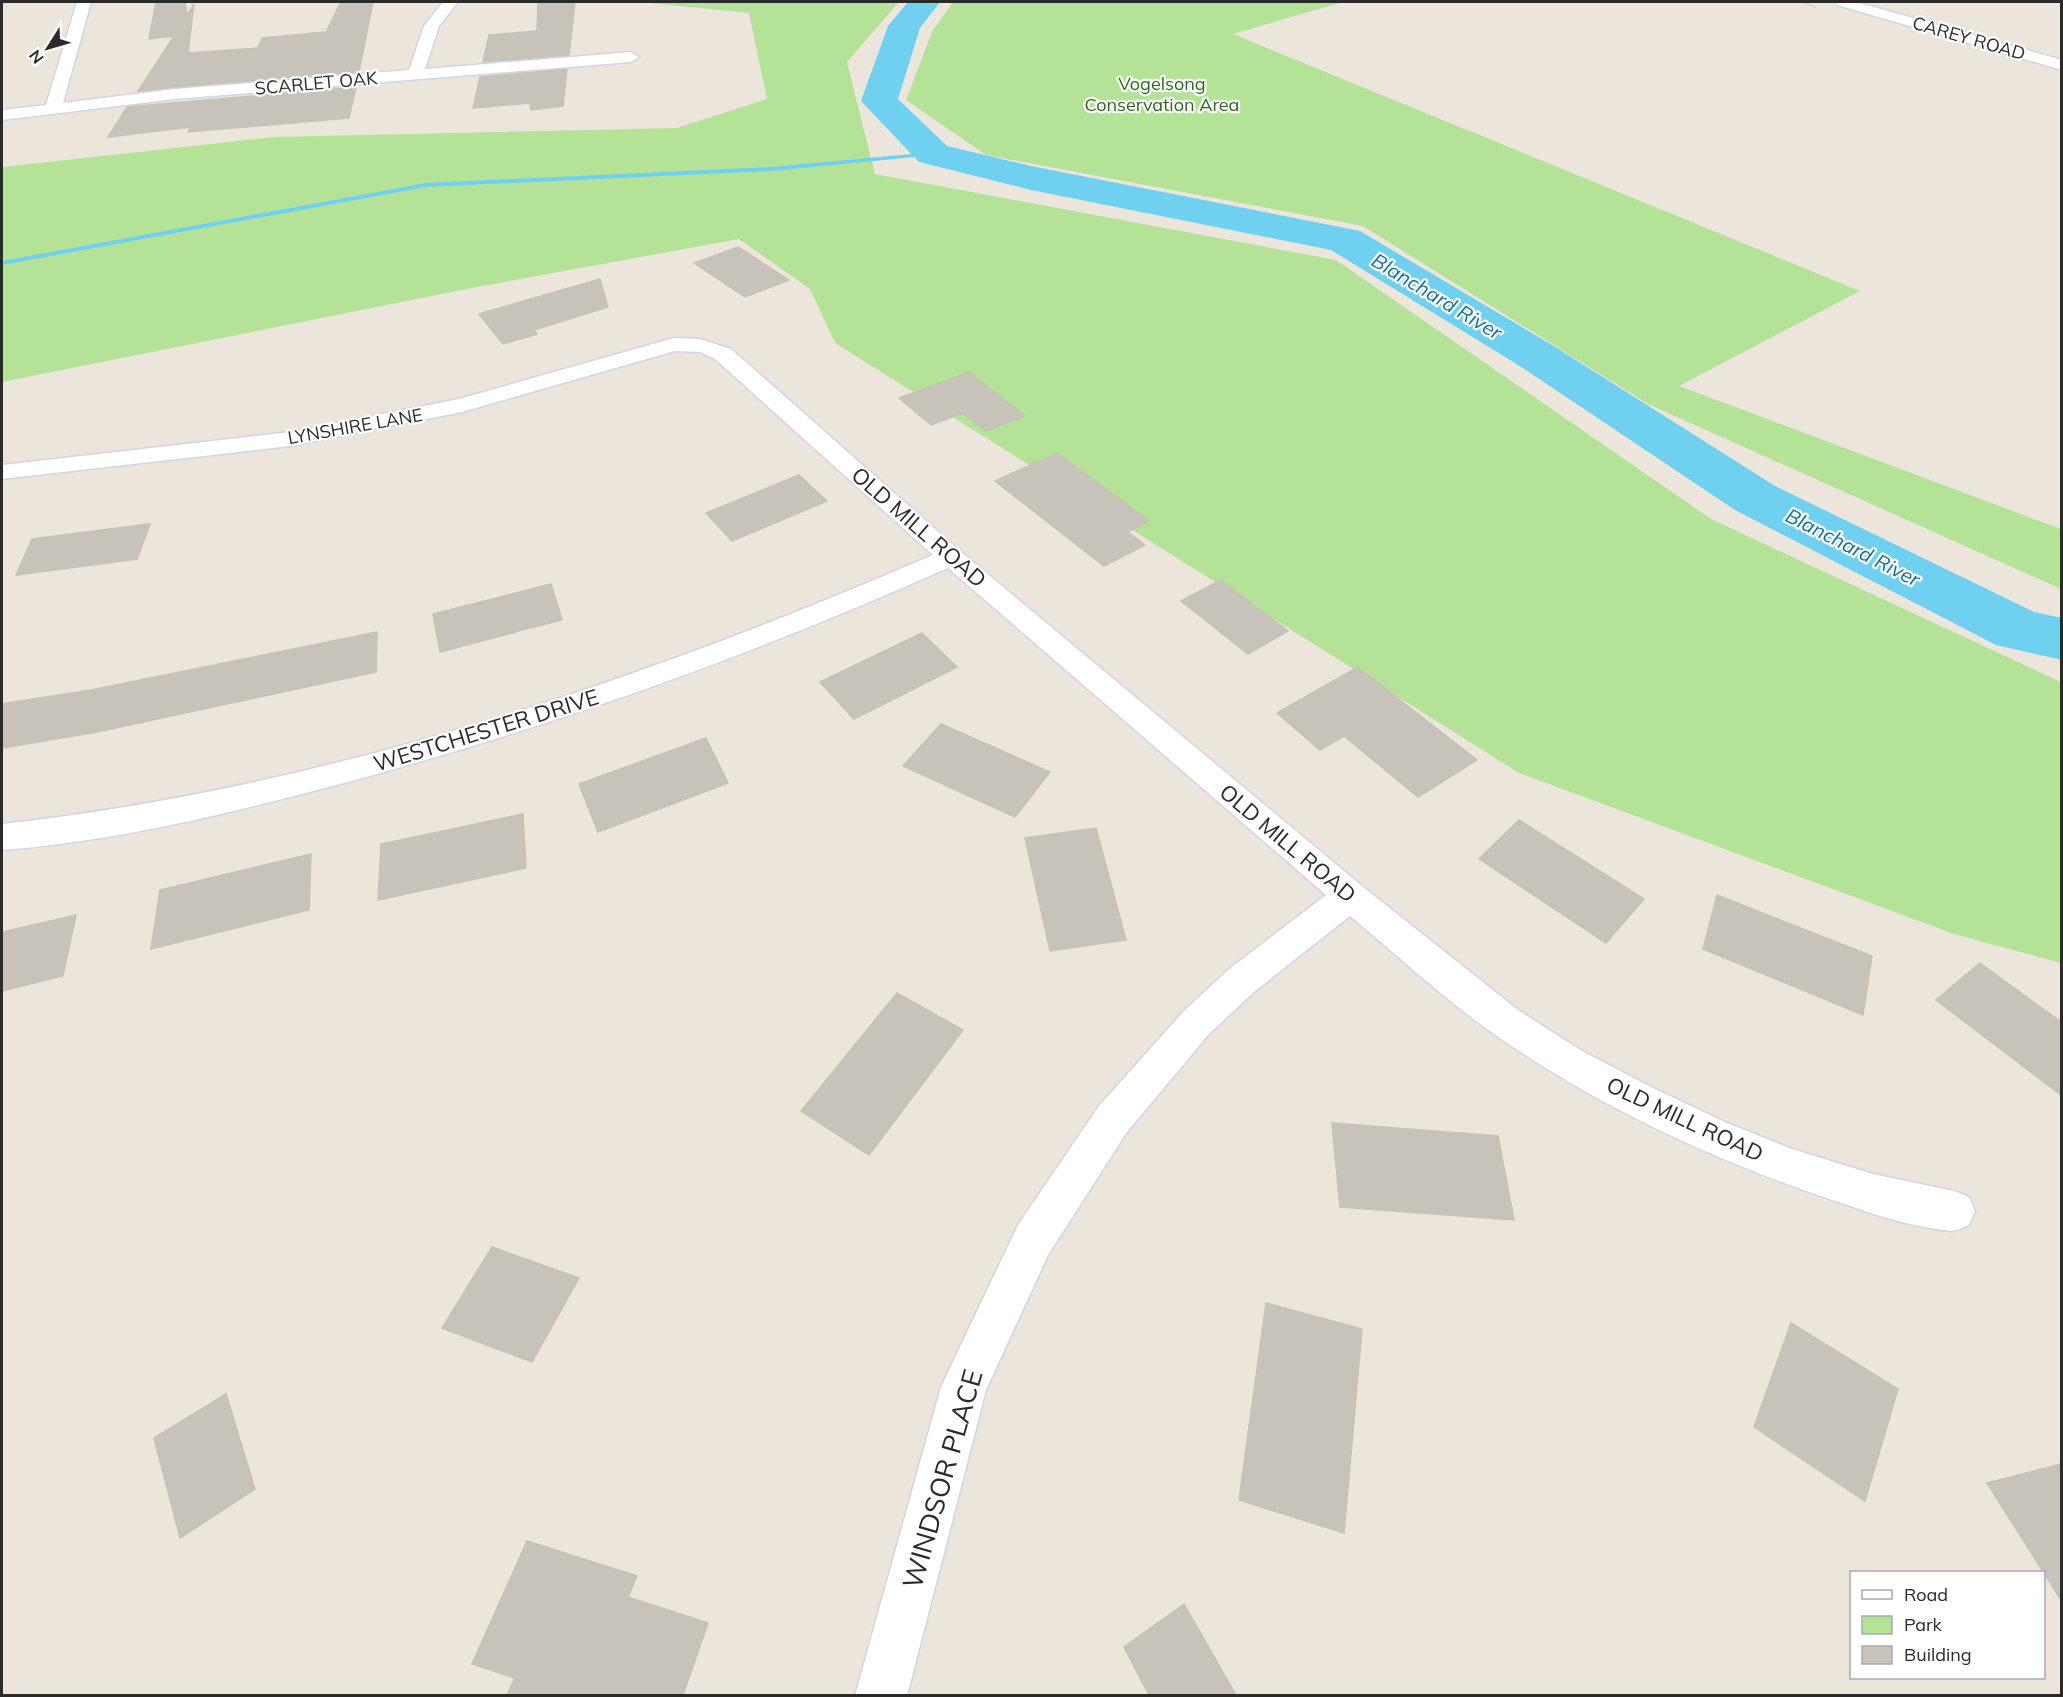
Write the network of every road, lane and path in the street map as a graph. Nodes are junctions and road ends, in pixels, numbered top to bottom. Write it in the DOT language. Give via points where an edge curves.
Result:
graph roads {
  1 [pos="84,2"];
  2 [pos="451,2"];
  3 [pos="1842,2"];
  4 [pos="631,57"];
  5 [pos="2061,65"];
  6 [pos="416,75"];
  7 [pos="54,107"];
  8 [pos="2,115"];
  9 [pos="700,345"];
  10 [pos="2,472"];
  11 [pos="951,557"];
  12 [pos="2,837"];
  13 [pos="1350,896"];
  14 [pos="1954,1211"];
  15 [pos="881,1695"];
  1 -- 7 [label="street"];
  2 -- 6 [label="street" via="429,28"];
  3 -- 5 [label="street, CAREY ROAD"];
  4 -- 6 [label="street, SCARLET OAK"];
  6 -- 7 [label="street, SCARLET OAK"];
  7 -- 8 [label="street, SCARLET OAK"];
  9 -- 10 [label="street, LYNSHIRE LANE" via="674,345 462,405 290,439"];
  9 -- 11 [label="street, OLD MILL ROAD" via="723,354"];
  11 -- 12 [label="street, WESTCHESTER DRIVE" via="717,655 503,728 166,814"];
  11 -- 13 [label="street, OLD MILL ROAD"];
  13 -- 14 [label="street, OLD MILL ROAD" via="1505,1021 1638,1101 1792,1168 1873,1194"];
  13 -- 15 [label="street, WINDSOR PLACE" via="1240,981 1196,1023 1106,1129 1033,1240 964,1387"];
}
